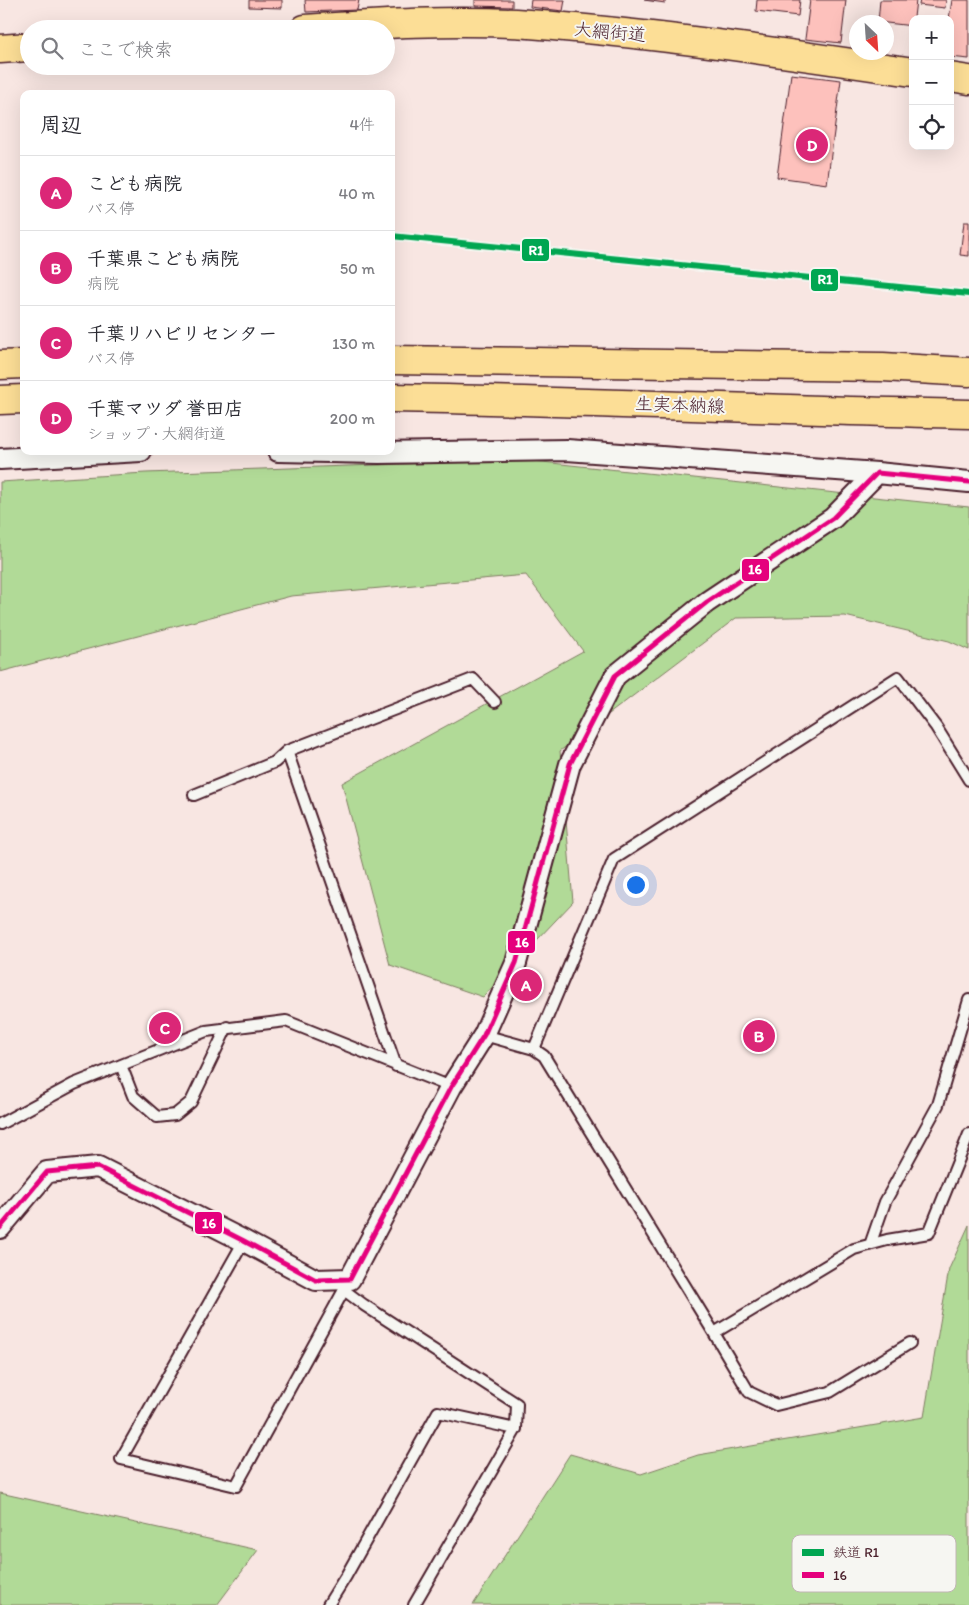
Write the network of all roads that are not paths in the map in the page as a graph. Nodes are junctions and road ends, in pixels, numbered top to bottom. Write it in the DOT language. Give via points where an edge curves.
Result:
graph roads {
  1 [pos="395,25"];
  2 [pos="20,48"];
  3 [pos="0,49"];
  4 [pos="909,71"];
  5 [pos="954,78"];
  6 [pos="969,80"];
  7 [pos="395,360"];
  8 [pos="20,364"];
  9 [pos="0,365"];
  10 [pos="969,372"];
  11 [pos="395,398"];
  12 [pos="0,400"];
  13 [pos="20,400"];
  14 [pos="969,414"];
  15 [pos="395,453"];
  16 [pos="70,455"];
  17 [pos="0,459"];
  18 [pos="877,473"];
  19 [pos="969,482"];
  20 [pos="495,702"];
  21 [pos="288,752"];
  22 [pos="969,780"];
  23 [pos="194,795"];
  24 [pos="969,1000"];
  25 [pos="227,1027"];
  26 [pos="484,1035"];
  27 [pos="534,1049"];
  28 [pos="121,1065"];
  29 [pos="396,1066"];
  30 [pos="451,1087"];
  31 [pos="0,1124"];
  32 [pos="969,1134"];
  33 [pos="0,1228"];
  34 [pos="244,1242"];
  35 [pos="870,1245"];
  36 [pos="347,1285"];
  37 [pos="714,1333"];
  38 [pos="910,1343"];
  39 [pos="516,1429"];
  40 [pos="328,1605"];
  41 [pos="414,1605"];
  1 -- 4 [label="main road, 大網街道" via="527,24 689,40"];
  2 -- 3 [label="main road"];
  5 -- 6 [label="main road"];
  7 -- 10 [label="main road" via="883,367"];
  8 -- 9 [label="main road"];
  11 -- 14 [label="main road, 生実本納線"];
  12 -- 13 [label="main road"];
  15 -- 18 [label="street" via="567,450"];
  16 -- 17 [label="street"];
  18 -- 19 [label="street"];
  18 -- 26 [label="street" via="834,518 707,602 615,676 570,764 516,963"];
  20 -- 21 [label="lane" via="472,679"];
  21 -- 23 [label="lane" via="275,762"];
  21 -- 29 [label="lane"];
  22 -- 27 [label="lane" via="936,727 898,677 614,859"];
  24 -- 35 [label="lane" via="938,1105 885,1202"];
  25 -- 28 [label="lane" via="206,1031"];
  25 -- 28 [label="lane" via="192,1102 175,1115 157,1117 133,1096"];
  25 -- 29 [label="lane" via="286,1021"];
  26 -- 27 [label="lane"];
  26 -- 30 [label="street"];
  27 -- 37 [label="lane" via="544,1056"];
  28 -- 31 [label="lane" via="74,1084"];
  29 -- 30 [label="lane"];
  30 -- 36 [label="street"];
  32 -- 35 [label="lane" via="929,1233"];
  33 -- 34 [label="street" via="47,1172 98,1167"];
  34 -- 36 [label="street" via="316,1280"];
  34 -- 36 [label="lane" via="121,1458 236,1486"];
  35 -- 37 [label="lane" via="854,1250"];
  36 -- 39 [label="lane" via="364,1305 516,1404"];
  37 -- 38 [label="lane" via="749,1392 776,1405 830,1392"];
  39 -- 40 [label="lane" via="438,1412"];
  39 -- 41 [label="lane"];
}
